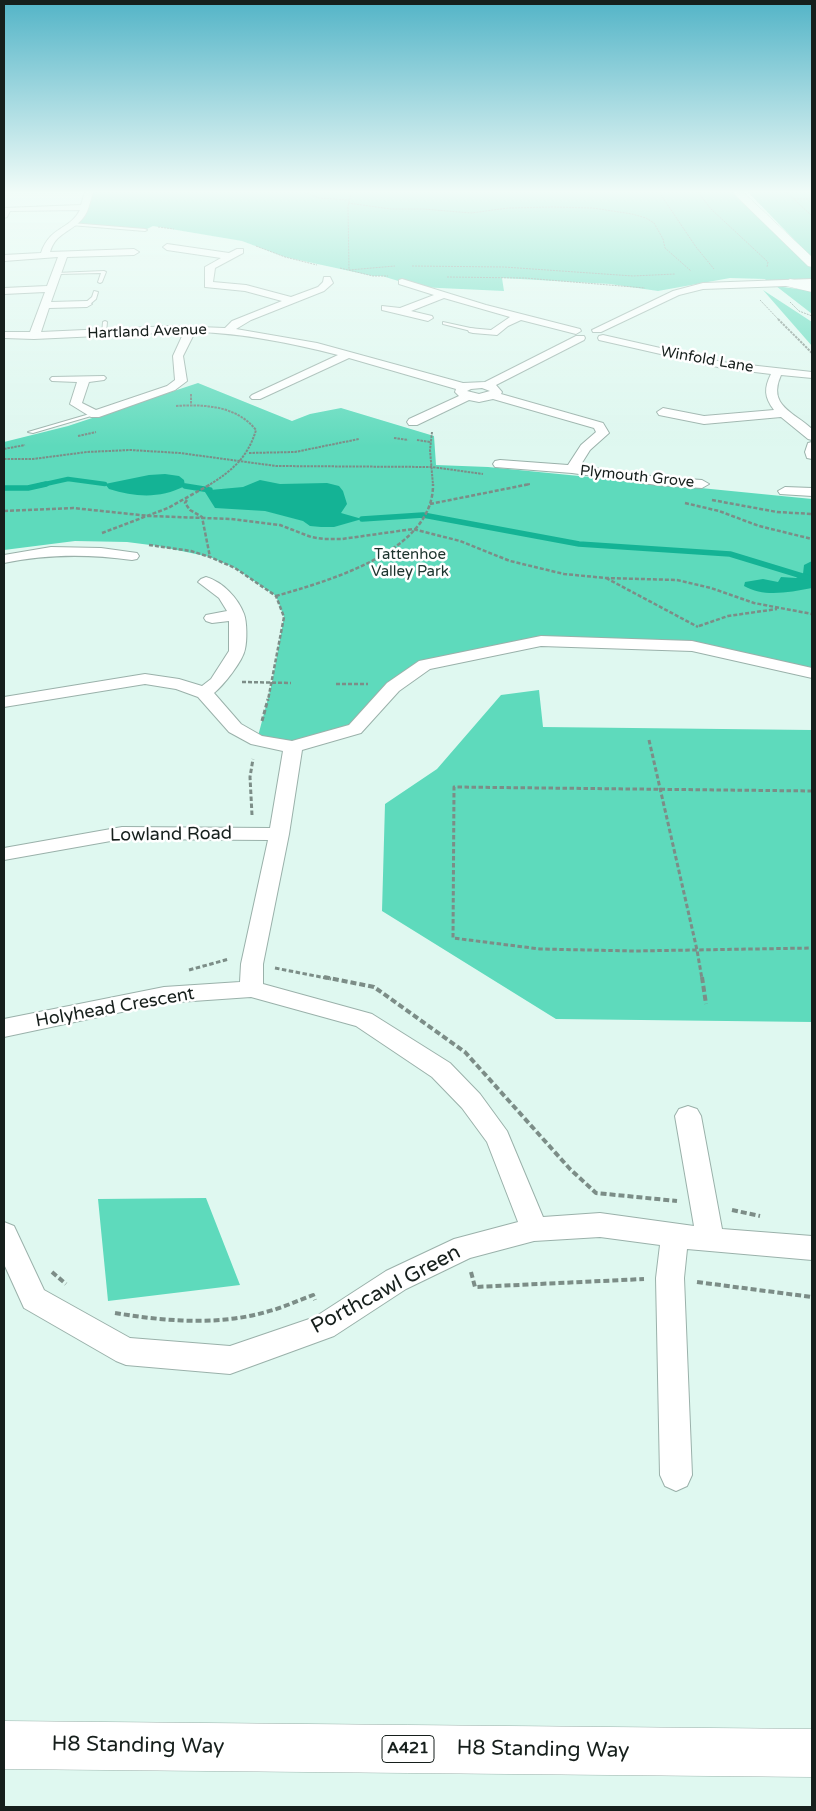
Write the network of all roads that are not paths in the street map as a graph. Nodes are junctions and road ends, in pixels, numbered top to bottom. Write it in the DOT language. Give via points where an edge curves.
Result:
graph roads {
  1 [pos="56,277"];
  2 [pos="102,277"];
  3 [pos="209,277"];
  4 [pos="327,279"];
  5 [pos="100,282"];
  6 [pos="402,282"];
  7 [pos="812,282"];
  8 [pos="790,283"];
  9 [pos="812,288"];
  10 [pos="51,289"];
  11 [pos="4,291"];
  12 [pos="96,292"];
  13 [pos="444,294"];
  14 [pos="293,301"];
  15 [pos="87,304"];
  16 [pos="46,306"];
  17 [pos="386,308"];
  18 [pos="402,311"];
  19 [pos="519,317"];
  20 [pos="428,318"];
  21 [pos="445,323"];
  22 [pos="191,329"];
  23 [pos="473,330"];
  24 [pos="226,331"];
  25 [pos="600,334"];
  26 [pos="4,335"];
  27 [pos="578,335"];
  28 [pos="34,336"];
  29 [pos="347,355"];
  30 [pos="777,372"];
  31 [pos="812,375"];
  32 [pos="100,378"];
  33 [pos="56,379"];
  34 [pos="84,379"];
  35 [pos="489,390"];
  36 [pos="465,392"];
  37 [pos="256,398"];
  38 [pos="663,412"];
  39 [pos="782,413"];
  40 [pos="94,414"];
  41 [pos="414,422"];
  42 [pos="31,432"];
  43 [pos="812,436"];
  44 [pos="812,446"];
  45 [pos="812,454"];
  46 [pos="500,464"];
  47 [pos="572,469"];
  48 [pos="702,484"];
  49 [pos="785,491"];
  50 [pos="812,492"];
  51 [pos="132,556"];
  52 [pos="4,559"];
  53 [pos="206,582"];
  54 [pos="237,615"];
  55 [pos="212,618"];
  56 [pos="812,673"];
  57 [pos="211,688"];
  58 [pos="4,702"];
  59 [pos="292,747"];
  60 [pos="279,834"];
  61 [pos="4,854"];
  62 [pos="251,989"];
  63 [pos="4,1028"];
  64 [pos="688,1116"];
  65 [pos="534,1229"];
  66 [pos="4,1234"];
  67 [pos="675,1235"];
  68 [pos="711,1240"];
  69 [pos="812,1248"];
  70 [pos="676,1475"];
  71 [pos="4,1745"];
  72 [pos="812,1753"];
  1 -- 10 [label="street"];
  2 -- 5 [label="lane"];
  3 -- 14 [label="street" via="208,285 246,288"];
  4 -- 14 [label="street" via="328,283 321,289"];
  6 -- 13 [label="street" via="422,285"];
  7 -- 8 [label="street"];
  8 -- 9 [label="main road"];
  8 -- 25 [label="street" via="703,286 676,293"];
  10 -- 11 [label="street"];
  10 -- 16 [label="street"];
  12 -- 15 [label="lane"];
  13 -- 18 [label="street"];
  13 -- 19 [label="street"];
  14 -- 24 [label="street"];
  15 -- 16 [label="street"];
  16 -- 28 [label="street"];
  17 -- 18 [label="street"];
  18 -- 20 [label="street"];
  19 -- 23 [label="street" via="504,324 492,336"];
  19 -- 27 [label="street"];
  21 -- 23 [label="lane"];
  22 -- 24 [label="street, Hartland Avenue"];
  22 -- 28 [label="street, Hartland Avenue" via="105,327"];
  22 -- 40 [label="street" via="178,356 181,381 171,388"];
  24 -- 29 [label="street, Hartland Avenue" via="285,338"];
  25 -- 27 [label="street"];
  25 -- 30 [label="street, Winfold Lane" via="700,360"];
  26 -- 28 [label="street, Hartland Avenue"];
  27 -- 35 [label="street"];
  29 -- 36 [label="street, Hartland Avenue"];
  29 -- 37 [label="street"];
  30 -- 31 [label="street, Winfold Lane"];
  30 -- 39 [label="street" via="772,380 771,399"];
  32 -- 34 [label="street"];
  33 -- 34 [label="street"];
  34 -- 40 [label="street" via="76,404"];
  35 -- 36 [label="street" via="474,385"];
  35 -- 47 [label="street, Plymouth Grove" via="599,426 603,433 585,448"];
  36 -- 41 [label="street"];
  38 -- 39 [label="street" via="704,420"];
  39 -- 43 [label="street" via="804,426"];
  40 -- 42 [label="lane"];
  44 -- 45 [label="street"];
  46 -- 47 [label="street, Plymouth Grove"];
  47 -- 48 [label="street, Plymouth Grove"];
  49 -- 50 [label="street"];
  51 -- 52 [label="street" via="17,555"];
  53 -- 54 [label="street" via="225,595"];
  54 -- 55 [label="street"];
  54 -- 57 [label="street" via="237,651"];
  56 -- 59 [label="street" via="692,646 541,641 425,665 393,687 355,729"];
  57 -- 58 [label="street" via="144,679"];
  57 -- 59 [label="street" via="234,728 257,740"];
  59 -- 60 [label="street"];
  60 -- 61 [label="street, Lowland Road" via="122,833"];
  60 -- 62 [label="street" via="252,964"];
  62 -- 63 [label="street, Holyhead Crescent" via="164,995"];
  62 -- 65 [label="street, Holyhead Crescent" via="364,1020 441,1070 471,1101 498,1138"];
  64 -- 68 [label="street"];
  65 -- 66 [label="street, Porthcawl Green" via="464,1248 396,1280 324,1327 230,1360 126,1351 34,1299"];
  65 -- 67 [label="street, Porthcawl Green" via="600,1226"];
  67 -- 68 [label="street, Porthcawl Green"];
  67 -- 70 [label="street" via="670,1278"];
  68 -- 69 [label="street, Porthcawl Green"];
  71 -- 72 [label="main road, H8 Standing Way / A421"];
}
